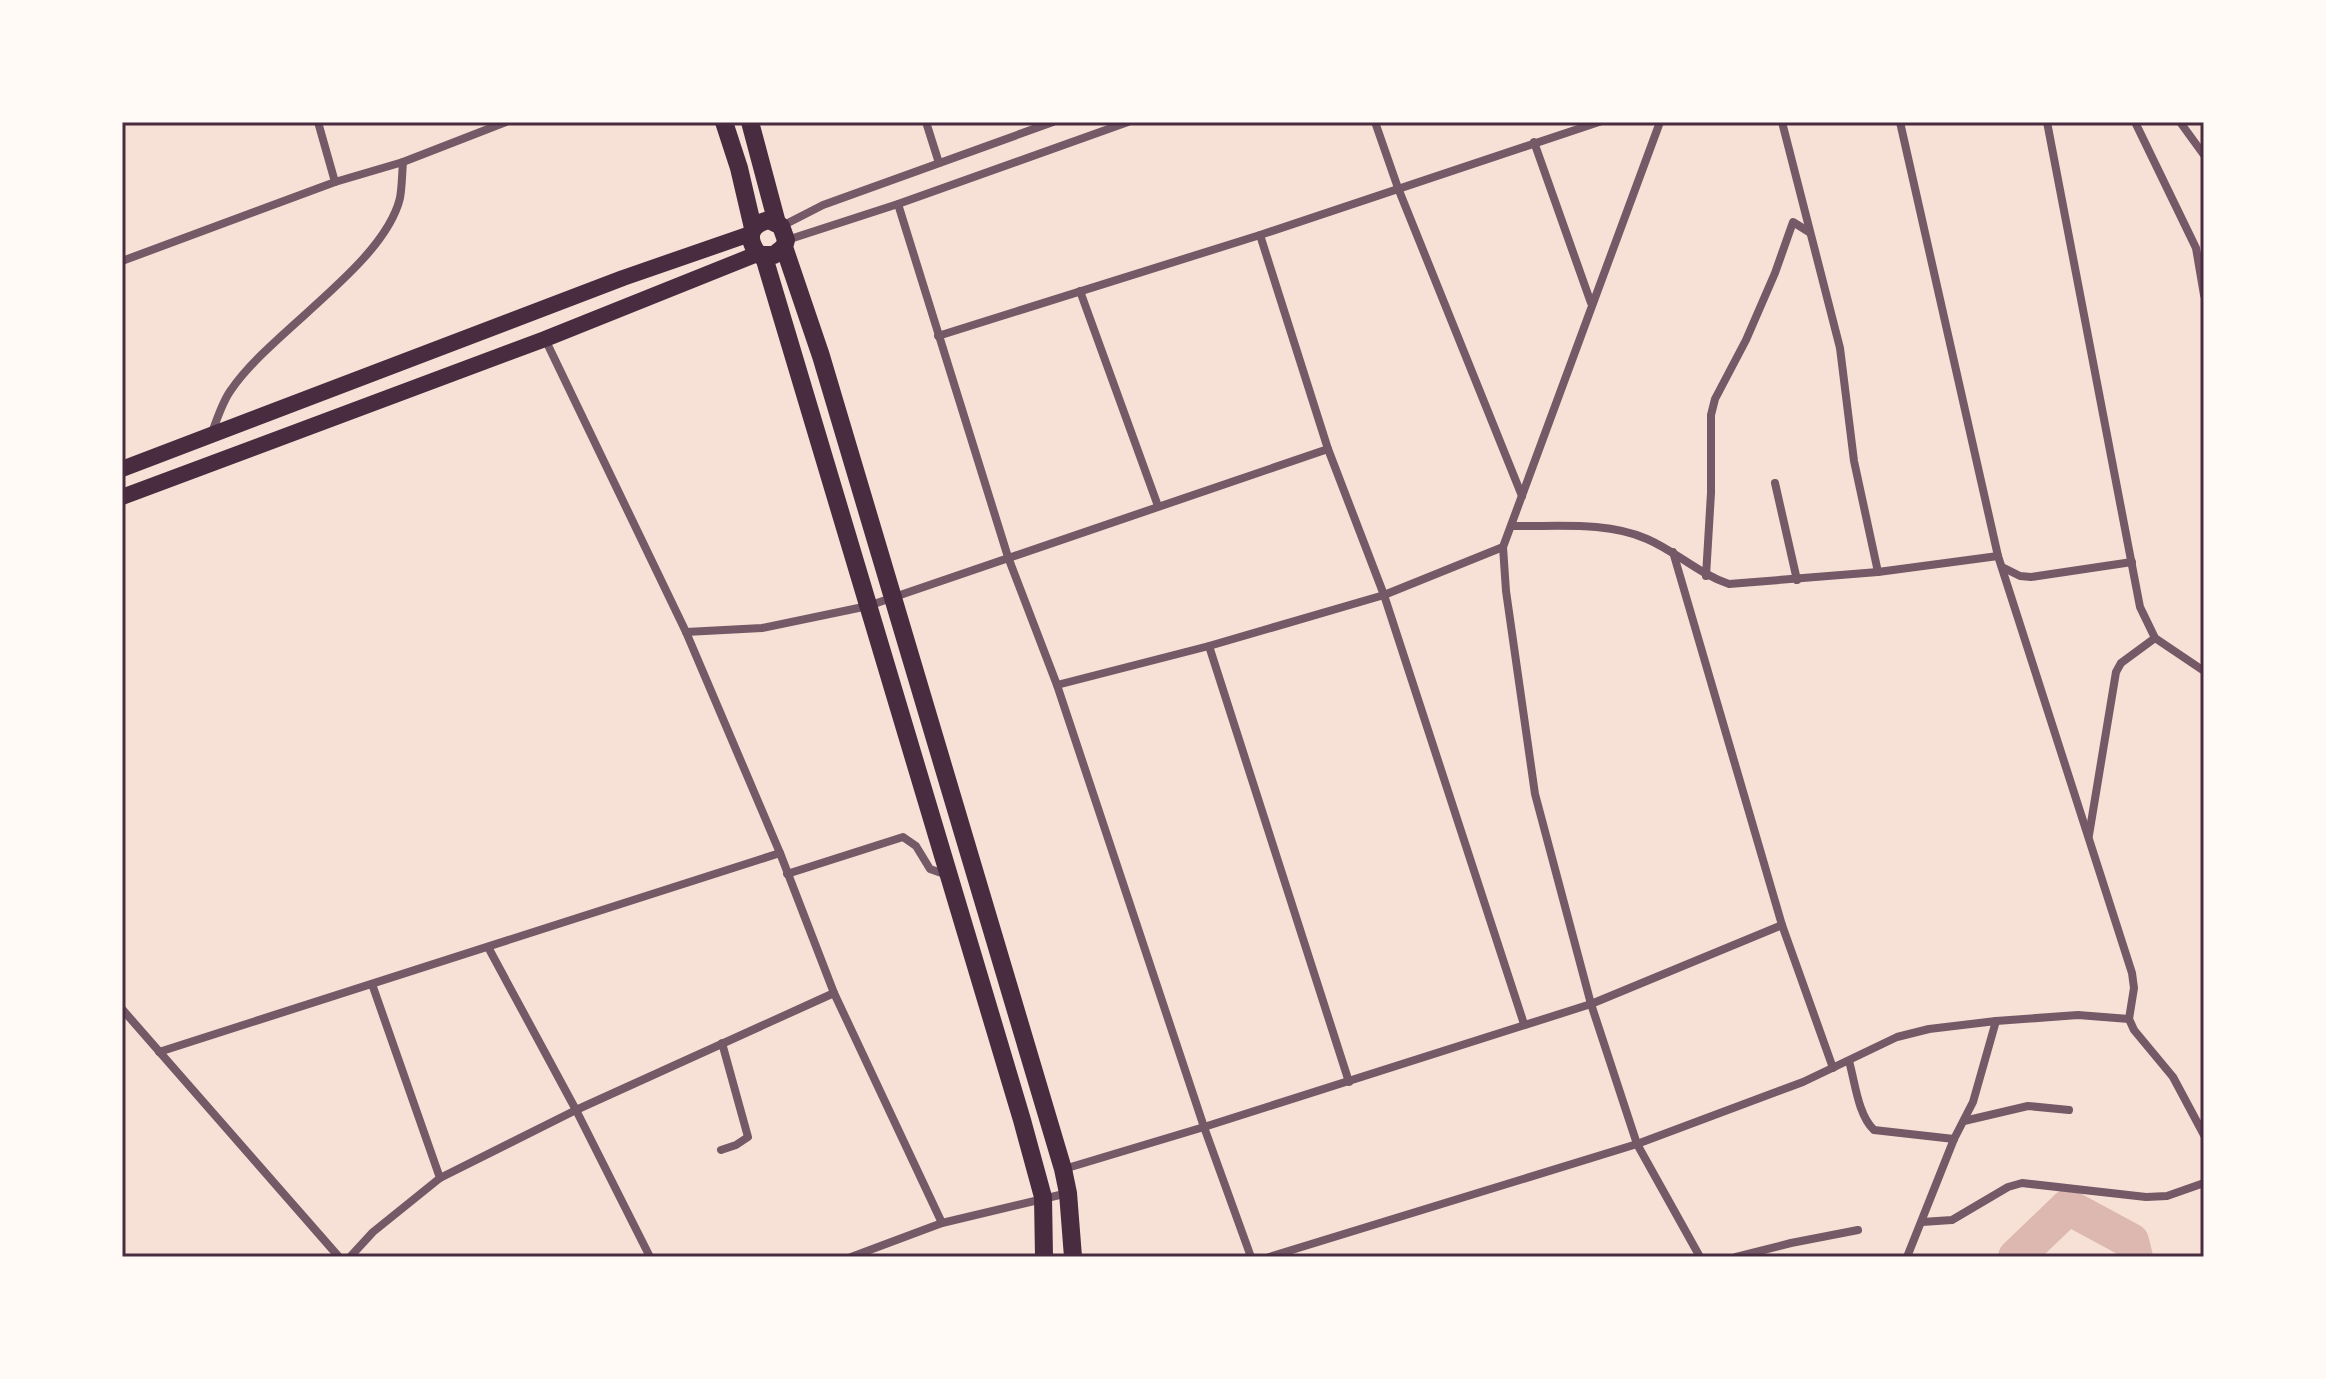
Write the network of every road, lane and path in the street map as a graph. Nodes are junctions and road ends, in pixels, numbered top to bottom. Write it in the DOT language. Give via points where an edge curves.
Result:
graph roads {
  1 [pos="318,122"];
  2 [pos="506,122"];
  3 [pos="724,122"];
  4 [pos="750,122"];
  5 [pos="926,122"];
  6 [pos="1053,122"];
  7 [pos="1128,122"];
  8 [pos="1375,122"];
  9 [pos="1599,122"];
  10 [pos="1660,122"];
  11 [pos="1782,122"];
  12 [pos="1900,122"];
  13 [pos="2047,122"];
  14 [pos="2135,122"];
  15 [pos="2180,122"];
  16 [pos="1534,142"];
  17 [pos="2202,151"];
  18 [pos="403,162"];
  19 [pos="939,163"];
  20 [pos="335,182"];
  21 [pos="1398,188"];
  22 [pos="898,204"];
  23 [pos="752,231"];
  24 [pos="1810,232"];
  25 [pos="782,234"];
  26 [pos="1260,235"];
  27 [pos="761,255"];
  28 [pos="122,261"];
  29 [pos="1080,291"];
  30 [pos="2204,295"];
  31 [pos="1591,303"];
  32 [pos="938,336"];
  33 [pos="545,339"];
  34 [pos="210,437"];
  35 [pos="1328,449"];
  36 [pos="124,468"];
  37 [pos="1775,483"];
  38 [pos="128,495"];
  39 [pos="1523,496"];
  40 [pos="1158,506"];
  41 [pos="1512,526"];
  42 [pos="1503,547"];
  43 [pos="1673,552"];
  44 [pos="1998,556"];
  45 [pos="1008,557"];
  46 [pos="2132,562"];
  47 [pos="2002,567"];
  48 [pos="1878,572"];
  49 [pos="1706,576"];
  50 [pos="1797,580"];
  51 [pos="1384,595"];
  52 [pos="893,598"];
  53 [pos="868,606"];
  54 [pos="686,632"];
  55 [pos="2155,638"];
  56 [pos="1209,646"];
  57 [pos="2204,671"];
  58 [pos="1057,685"];
  59 [pos="2088,840"];
  60 [pos="780,853"];
  61 [pos="787,874"];
  62 [pos="947,875"];
  63 [pos="1782,925"];
  64 [pos="488,947"];
  65 [pos="372,984"];
  66 [pos="834,993"];
  67 [pos="1591,1004"];
  68 [pos="122,1009"];
  69 [pos="2129,1019"];
  70 [pos="1996,1021"];
  71 [pos="1524,1024"];
  72 [pos="722,1043"];
  73 [pos="159,1052"];
  74 [pos="1849,1061"];
  75 [pos="1833,1068"];
  76 [pos="1349,1082"];
  77 [pos="576,1110"];
  78 [pos="2069,1110"];
  79 [pos="1964,1121"];
  80 [pos="1204,1127"];
  81 [pos="2204,1135"];
  82 [pos="1954,1139"];
  83 [pos="1637,1144"];
  84 [pos="721,1150"];
  85 [pos="1063,1169"];
  86 [pos="440,1178"];
  87 [pos="2204,1183"];
  88 [pos="1068,1193"];
  89 [pos="1043,1197"];
  90 [pos="1922,1222"];
  91 [pos="942,1223"];
  92 [pos="1858,1230"];
  93 [pos="339,1257"];
  94 [pos="350,1257"];
  95 [pos="650,1257"];
  96 [pos="851,1257"];
  97 [pos="1044,1257"];
  98 [pos="1073,1257"];
  99 [pos="1251,1257"];
  100 [pos="1269,1257"];
  101 [pos="1700,1257"];
  102 [pos="1736,1257"];
  103 [pos="1907,1257"];
  1 -- 20 [label="street"];
  2 -- 18 [label="street"];
  3 -- 23 [label="main road"];
  4 -- 25 [label="main road"];
  5 -- 19 [label="street"];
  6 -- 19 [label="street"];
  7 -- 22 [label="street"];
  8 -- 21 [label="street"];
  9 -- 16 [label="street"];
  10 -- 31 [label="street"];
  11 -- 24 [label="street"];
  12 -- 44 [label="street"];
  13 -- 46 [label="street"];
  14 -- 30 [label="street" via="2196,248"];
  15 -- 17 [label="street"];
  16 -- 21 [label="street"];
  16 -- 31 [label="street"];
  18 -- 20 [label="street"];
  18 -- 34 [label="street" via="400,199 373,246 252,364 229,392"];
  19 -- 25 [label="street" via="823,205"];
  20 -- 28 [label="street"];
  21 -- 26 [label="street"];
  21 -- 39 [label="street"];
  22 -- 25 [label="street"];
  22 -- 32 [label="street"];
  23 -- 25 [label="main road" via="765,221"];
  23 -- 27 [label="main road" via="751,243"];
  23 -- 34 [label="main road"];
  24 -- 48 [label="street" via="1840,348 1854,461"];
  24 -- 49 [label="street" via="1793,222 1746,340 1715,399"];
  25 -- 27 [label="main road" via="774,255"];
  25 -- 52 [label="main road"];
  26 -- 29 [label="street"];
  26 -- 35 [label="street"];
  27 -- 33 [label="main road"];
  27 -- 53 [label="main road"];
  29 -- 32 [label="street"];
  29 -- 40 [label="street"];
  31 -- 39 [label="street"];
  32 -- 45 [label="street"];
  33 -- 38 [label="main road"];
  33 -- 54 [label="street"];
  34 -- 36 [label="main road"];
  35 -- 40 [label="street"];
  35 -- 51 [label="street"];
  36 -- 38 [label="main road"];
  37 -- 50 [label="street"];
  39 -- 41 [label="street"];
  40 -- 45 [label="street"];
  41 -- 42 [label="street"];
  41 -- 43 [label="street" via="1618,529"];
  42 -- 51 [label="street"];
  42 -- 67 [label="street" via="1535,794"];
  43 -- 49 [label="street"];
  43 -- 63 [label="street"];
  44 -- 47 [label="street"];
  44 -- 48 [label="street"];
  45 -- 52 [label="street"];
  45 -- 58 [label="street"];
  46 -- 47 [label="street" via="2031,577"];
  46 -- 55 [label="street" via="2140,607"];
  47 -- 59 [label="street"];
  48 -- 50 [label="street"];
  49 -- 50 [label="street" via="1729,584"];
  51 -- 56 [label="street"];
  51 -- 71 [label="street"];
  52 -- 53 [label="street"];
  52 -- 85 [label="main road"];
  53 -- 54 [label="street" via="762,628"];
  53 -- 62 [label="main road"];
  54 -- 60 [label="street"];
  55 -- 57 [label="street"];
  55 -- 59 [label="street" via="2116,672"];
  56 -- 58 [label="street"];
  56 -- 76 [label="street"];
  58 -- 80 [label="street"];
  59 -- 69 [label="street" via="2132,973"];
  60 -- 61 [label="street"];
  60 -- 64 [label="street"];
  61 -- 62 [label="street" via="903,837 916,846 930,869"];
  61 -- 66 [label="street"];
  62 -- 89 [label="main road"];
  63 -- 67 [label="street"];
  63 -- 75 [label="street"];
  64 -- 65 [label="street"];
  64 -- 77 [label="street"];
  65 -- 73 [label="street"];
  65 -- 86 [label="street"];
  66 -- 72 [label="street"];
  66 -- 91 [label="street"];
  67 -- 71 [label="street"];
  67 -- 83 [label="street"];
  68 -- 73 [label="street"];
  69 -- 70 [label="street" via="2078,1015"];
  69 -- 81 [label="street" via="2173,1077"];
  70 -- 74 [label="street" via="1897,1037"];
  70 -- 79 [label="street"];
  71 -- 76 [label="street"];
  72 -- 77 [label="street"];
  72 -- 84 [label="street" via="748,1137"];
  73 -- 93 [label="street"];
  74 -- 75 [label="street"];
  74 -- 82 [label="street" via="1874,1130"];
  75 -- 83 [label="street"];
  76 -- 80 [label="street"];
  77 -- 86 [label="street"];
  77 -- 95 [label="street"];
  78 -- 79 [label="street" via="2028,1106"];
  79 -- 82 [label="street"];
  80 -- 85 [label="street"];
  80 -- 99 [label="street"];
  82 -- 90 [label="street"];
  83 -- 100 [label="street"];
  83 -- 101 [label="street"];
  85 -- 88 [label="main road"];
  86 -- 94 [label="street"];
  87 -- 90 [label="street" via="2146,1197 2022,1183 1952,1220"];
  88 -- 89 [label="street"];
  88 -- 98 [label="main road"];
  89 -- 91 [label="street"];
  89 -- 97 [label="main road"];
  90 -- 103 [label="street"];
  91 -- 96 [label="street"];
  92 -- 102 [label="street"];
}
